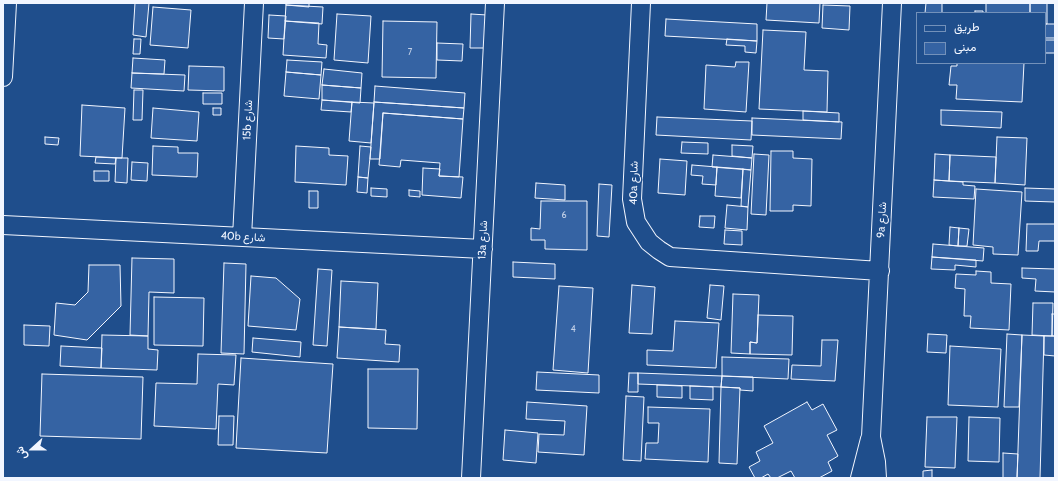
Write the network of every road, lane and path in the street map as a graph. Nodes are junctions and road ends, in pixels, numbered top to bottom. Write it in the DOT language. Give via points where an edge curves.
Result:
graph roads {
  1 [pos="7,3"];
  2 [pos="254,3"];
  3 [pos="495,3"];
  4 [pos="641,3"];
  5 [pos="892,3"];
  6 [pos="3,77"];
  7 [pos="3,225"];
  8 [pos="242,237"];
  9 [pos="482,249"];
  10 [pos="880,271"];
  11 [pos="870,436"];
  12 [pos="471,478"];
  13 [pos="860,478"];
  14 [pos="877,478"];
  1 -- 6 [label="street"];
  2 -- 8 [label="street, 15b شارع"];
  3 -- 9 [label="street, 13a شارع"];
  4 -- 10 [label="street, 40a شارع" via="632,199 636,222 649,242 670,257"];
  5 -- 10 [label="street, 9a شارع"];
  7 -- 8 [label="street, 40b شارع"];
  8 -- 9 [label="street, 40b شارع"];
  9 -- 12 [label="street, 13a شارع"];
  10 -- 11 [label="street, 9a شارع"];
  11 -- 13 [label="street, 9a شارع"];
  11 -- 14 [label="street, 9a شارع"];
}
